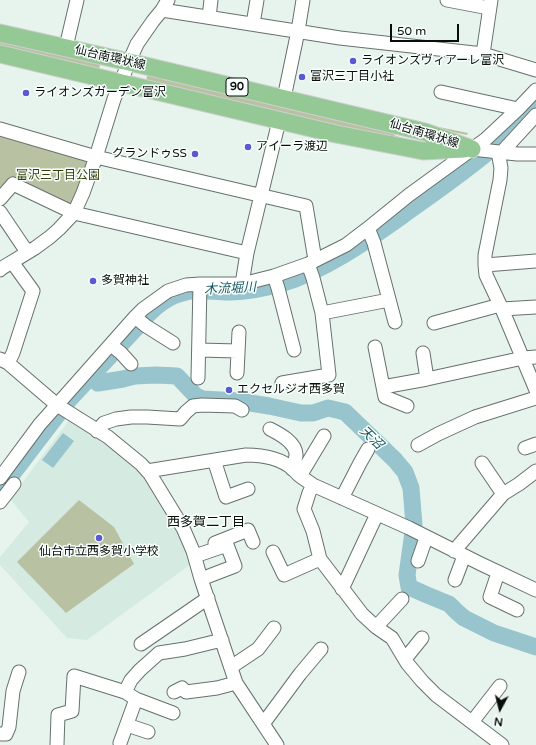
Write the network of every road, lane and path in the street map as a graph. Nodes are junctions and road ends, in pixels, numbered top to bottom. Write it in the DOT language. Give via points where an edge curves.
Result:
graph roads {
  1 [pos="77,0"];
  2 [pos="211,0"];
  3 [pos="256,0"];
  4 [pos="303,0"];
  5 [pos="447,0"];
  6 [pos="490,4"];
  7 [pos="165,5"];
  8 [pos="209,18"];
  9 [pos="253,24"];
  10 [pos="298,31"];
  11 [pos="0,33"];
  12 [pos="66,47"];
  13 [pos="0,54"];
  14 [pos="483,54"];
  15 [pos="129,62"];
  16 [pos="536,70"];
  17 [pos="121,83"];
  18 [pos="536,90"];
  19 [pos="441,92"];
  20 [pos="284,98"];
  21 [pos="518,110"];
  22 [pos="536,115"];
  23 [pos="279,121"];
  24 [pos="0,129"];
  25 [pos="476,149"];
  26 [pos="500,152"];
  27 [pos="536,154"];
  28 [pos="96,158"];
  29 [pos="260,196"];
  30 [pos="0,199"];
  31 [pos="0,212"];
  32 [pos="74,213"];
  33 [pos="370,235"];
  34 [pos="27,252"];
  35 [pos="247,252"];
  36 [pos="536,261"];
  37 [pos="485,265"];
  38 [pos="3,267"];
  39 [pos="311,268"];
  40 [pos="276,281"];
  41 [pos="242,284"];
  42 [pos="200,289"];
  43 [pos="389,300"];
  44 [pos="501,307"];
  45 [pos="536,307"];
  46 [pos="322,313"];
  47 [pos="140,321"];
  48 [pos="395,322"];
  49 [pos="434,323"];
  50 [pos="239,332"];
  51 [pos="173,343"];
  52 [pos="375,347"];
  53 [pos="115,348"];
  54 [pos="199,350"];
  55 [pos="294,350"];
  56 [pos="238,351"];
  57 [pos="423,353"];
  58 [pos="536,357"];
  59 [pos="522,358"];
  60 [pos="4,361"];
  61 [pos="131,364"];
  62 [pos="237,373"];
  63 [pos="198,378"];
  64 [pos="427,379"];
  65 [pos="282,383"];
  66 [pos="383,387"];
  67 [pos="536,390"];
  68 [pos="536,398"];
  69 [pos="408,406"];
  70 [pos="62,408"];
  71 [pos="242,410"];
  72 [pos="270,429"];
  73 [pos="97,431"];
  74 [pos="324,436"];
  75 [pos="418,445"];
  76 [pos="368,449"];
  77 [pos="214,460"];
  78 [pos="482,463"];
  79 [pos="536,471"];
  80 [pos="147,472"];
  81 [pos="296,472"];
  82 [pos="9,481"];
  83 [pos="313,485"];
  84 [pos="248,490"];
  85 [pos="503,494"];
  86 [pos="342,498"];
  87 [pos="0,502"];
  88 [pos="376,514"];
  89 [pos="418,533"];
  90 [pos="253,542"];
  91 [pos="273,552"];
  92 [pos="459,553"];
  93 [pos="194,554"];
  94 [pos="320,559"];
  95 [pos="418,561"];
  96 [pos="498,573"];
  97 [pos="201,579"];
  98 [pos="455,580"];
  99 [pos="342,589"];
  100 [pos="536,590"];
  101 [pos="208,598"];
  102 [pos="402,599"];
  103 [pos="517,610"];
  104 [pos="376,627"];
  105 [pos="274,628"];
  106 [pos="422,638"];
  107 [pos="222,640"];
  108 [pos="141,644"];
  109 [pos="320,649"];
  110 [pos="405,659"];
  111 [pos="231,667"];
  112 [pos="19,672"];
  113 [pos="236,683"];
  114 [pos="500,686"];
  115 [pos="174,692"];
  116 [pos="130,695"];
  117 [pos="173,713"];
  118 [pos="472,722"];
  119 [pos="263,724"];
  120 [pos="127,725"];
  121 [pos="148,732"];
  122 [pos="0,734"];
  123 [pos="120,743"];
  124 [pos="57,745"];
  125 [pos="277,745"];
  126 [pos="502,745"];
  1 -- 12 [label="street"];
  2 -- 8 [label="street"];
  3 -- 9 [label="street"];
  4 -- 10 [label="street"];
  5 -- 6 [label="street"];
  6 -- 14 [label="street"];
  7 -- 8 [label="street"];
  7 -- 15 [label="street" via="137,44"];
  8 -- 9 [label="street"];
  9 -- 10 [label="street"];
  10 -- 14 [label="street"];
  10 -- 20 [label="street"];
  11 -- 12 [label="main road, 仙台南環状線 / 90"];
  12 -- 15 [label="main road, 仙台南環状線 / 90"];
  13 -- 17 [label="main road, 仙台南環状線 / 90"];
  14 -- 16 [label="street"];
  15 -- 17 [label="street"];
  15 -- 20 [label="main road, 仙台南環状線 / 90"];
  17 -- 23 [label="main road, 仙台南環状線 / 90"];
  17 -- 28 [label="street"];
  18 -- 21 [label="street"];
  19 -- 21 [label="street"];
  20 -- 25 [label="main road, 仙台南環状線 / 90" via="425,132"];
  21 -- 25 [label="street"];
  22 -- 26 [label="street"];
  23 -- 25 [label="main road, 仙台南環状線 / 90" via="423,151"];
  23 -- 29 [label="street"];
  24 -- 28 [label="street"];
  25 -- 26 [label="street"];
  25 -- 33 [label="street" via="397,205"];
  26 -- 27 [label="street"];
  26 -- 37 [label="street" via="500,180"];
  28 -- 29 [label="street"];
  28 -- 32 [label="street"];
  29 -- 35 [label="street"];
  29 -- 39 [label="street" via="306,206"];
  30 -- 32 [label="street" via="13,184"];
  31 -- 34 [label="street"];
  32 -- 34 [label="street" via="50,237"];
  32 -- 35 [label="street"];
  33 -- 39 [label="street" via="346,245"];
  33 -- 43 [label="street"];
  34 -- 38 [label="street"];
  35 -- 41 [label="street"];
  36 -- 37 [label="street"];
  37 -- 44 [label="street" via="486,275"];
  38 -- 60 [label="street" via="33,291 13,353"];
  39 -- 40 [label="street"];
  39 -- 46 [label="street"];
  40 -- 41 [label="street" via="258,279"];
  40 -- 55 [label="street"];
  41 -- 42 [label="street"];
  42 -- 47 [label="street" via="186,285 168,291 144,309"];
  42 -- 54 [label="street"];
  43 -- 46 [label="street"];
  43 -- 48 [label="street"];
  44 -- 45 [label="street"];
  44 -- 49 [label="street"];
  44 -- 59 [label="street"];
  46 -- 65 [label="street" via="329,375"];
  47 -- 51 [label="street"];
  47 -- 53 [label="street"];
  50 -- 56 [label="street"];
  52 -- 66 [label="street"];
  53 -- 61 [label="street"];
  53 -- 70 [label="street"];
  54 -- 56 [label="street"];
  54 -- 63 [label="street"];
  56 -- 62 [label="street"];
  57 -- 64 [label="street"];
  58 -- 59 [label="street"];
  59 -- 64 [label="street"];
  59 -- 67 [label="street"];
  60 -- 70 [label="street"];
  64 -- 66 [label="street"];
  66 -- 69 [label="street" via="385,397"];
  68 -- 75 [label="street" via="475,417"];
  70 -- 73 [label="street"];
  70 -- 82 [label="street" via="40,424"];
  71 -- 73 [label="street" via="235,406 193,406 180,419 116,419 104,423"];
  72 -- 81 [label="street" via="292,444 296,454"];
  73 -- 80 [label="street" via="141,464"];
  74 -- 81 [label="street"];
  76 -- 86 [label="street"];
  77 -- 80 [label="street"];
  77 -- 81 [label="street" via="261,455 284,463"];
  77 -- 84 [label="street" via="226,497"];
  78 -- 85 [label="street"];
  79 -- 85 [label="street"];
  80 -- 93 [label="street" via="183,528"];
  81 -- 83 [label="street"];
  82 -- 87 [label="street"];
  83 -- 86 [label="street"];
  83 -- 94 [label="street" via="304,509"];
  85 -- 92 [label="street"];
  86 -- 88 [label="street"];
  88 -- 89 [label="street"];
  88 -- 99 [label="street"];
  89 -- 92 [label="street"];
  89 -- 95 [label="street"];
  90 -- 93 [label="street" via="248,530"];
  91 -- 94 [label="street" via="284,575"];
  92 -- 96 [label="street"];
  92 -- 98 [label="street"];
  93 -- 97 [label="street"];
  93 -- 97 [label="street" via="227,545 235,566"];
  94 -- 99 [label="street"];
  96 -- 100 [label="street"];
  96 -- 103 [label="street" via="490,597"];
  97 -- 101 [label="street"];
  99 -- 104 [label="street"];
  101 -- 107 [label="street"];
  101 -- 108 [label="street"];
  102 -- 104 [label="street"];
  104 -- 110 [label="street" via="392,638"];
  105 -- 111 [label="street" via="258,649"];
  106 -- 110 [label="street"];
  107 -- 111 [label="street"];
  107 -- 116 [label="street" via="159,653 131,680"];
  109 -- 119 [label="street"];
  110 -- 118 [label="street" via="436,695"];
  111 -- 113 [label="street"];
  112 -- 122 [label="street" via="13,691 9,728 6,734"];
  113 -- 115 [label="street" via="186,692 182,688"];
  113 -- 119 [label="street"];
  114 -- 118 [label="street"];
  116 -- 117 [label="street"];
  116 -- 120 [label="street"];
  116 -- 124 [label="street" via="74,676 72,711 58,715"];
  118 -- 126 [label="street"];
  119 -- 125 [label="street"];
  120 -- 121 [label="street"];
  120 -- 123 [label="street"];
}
